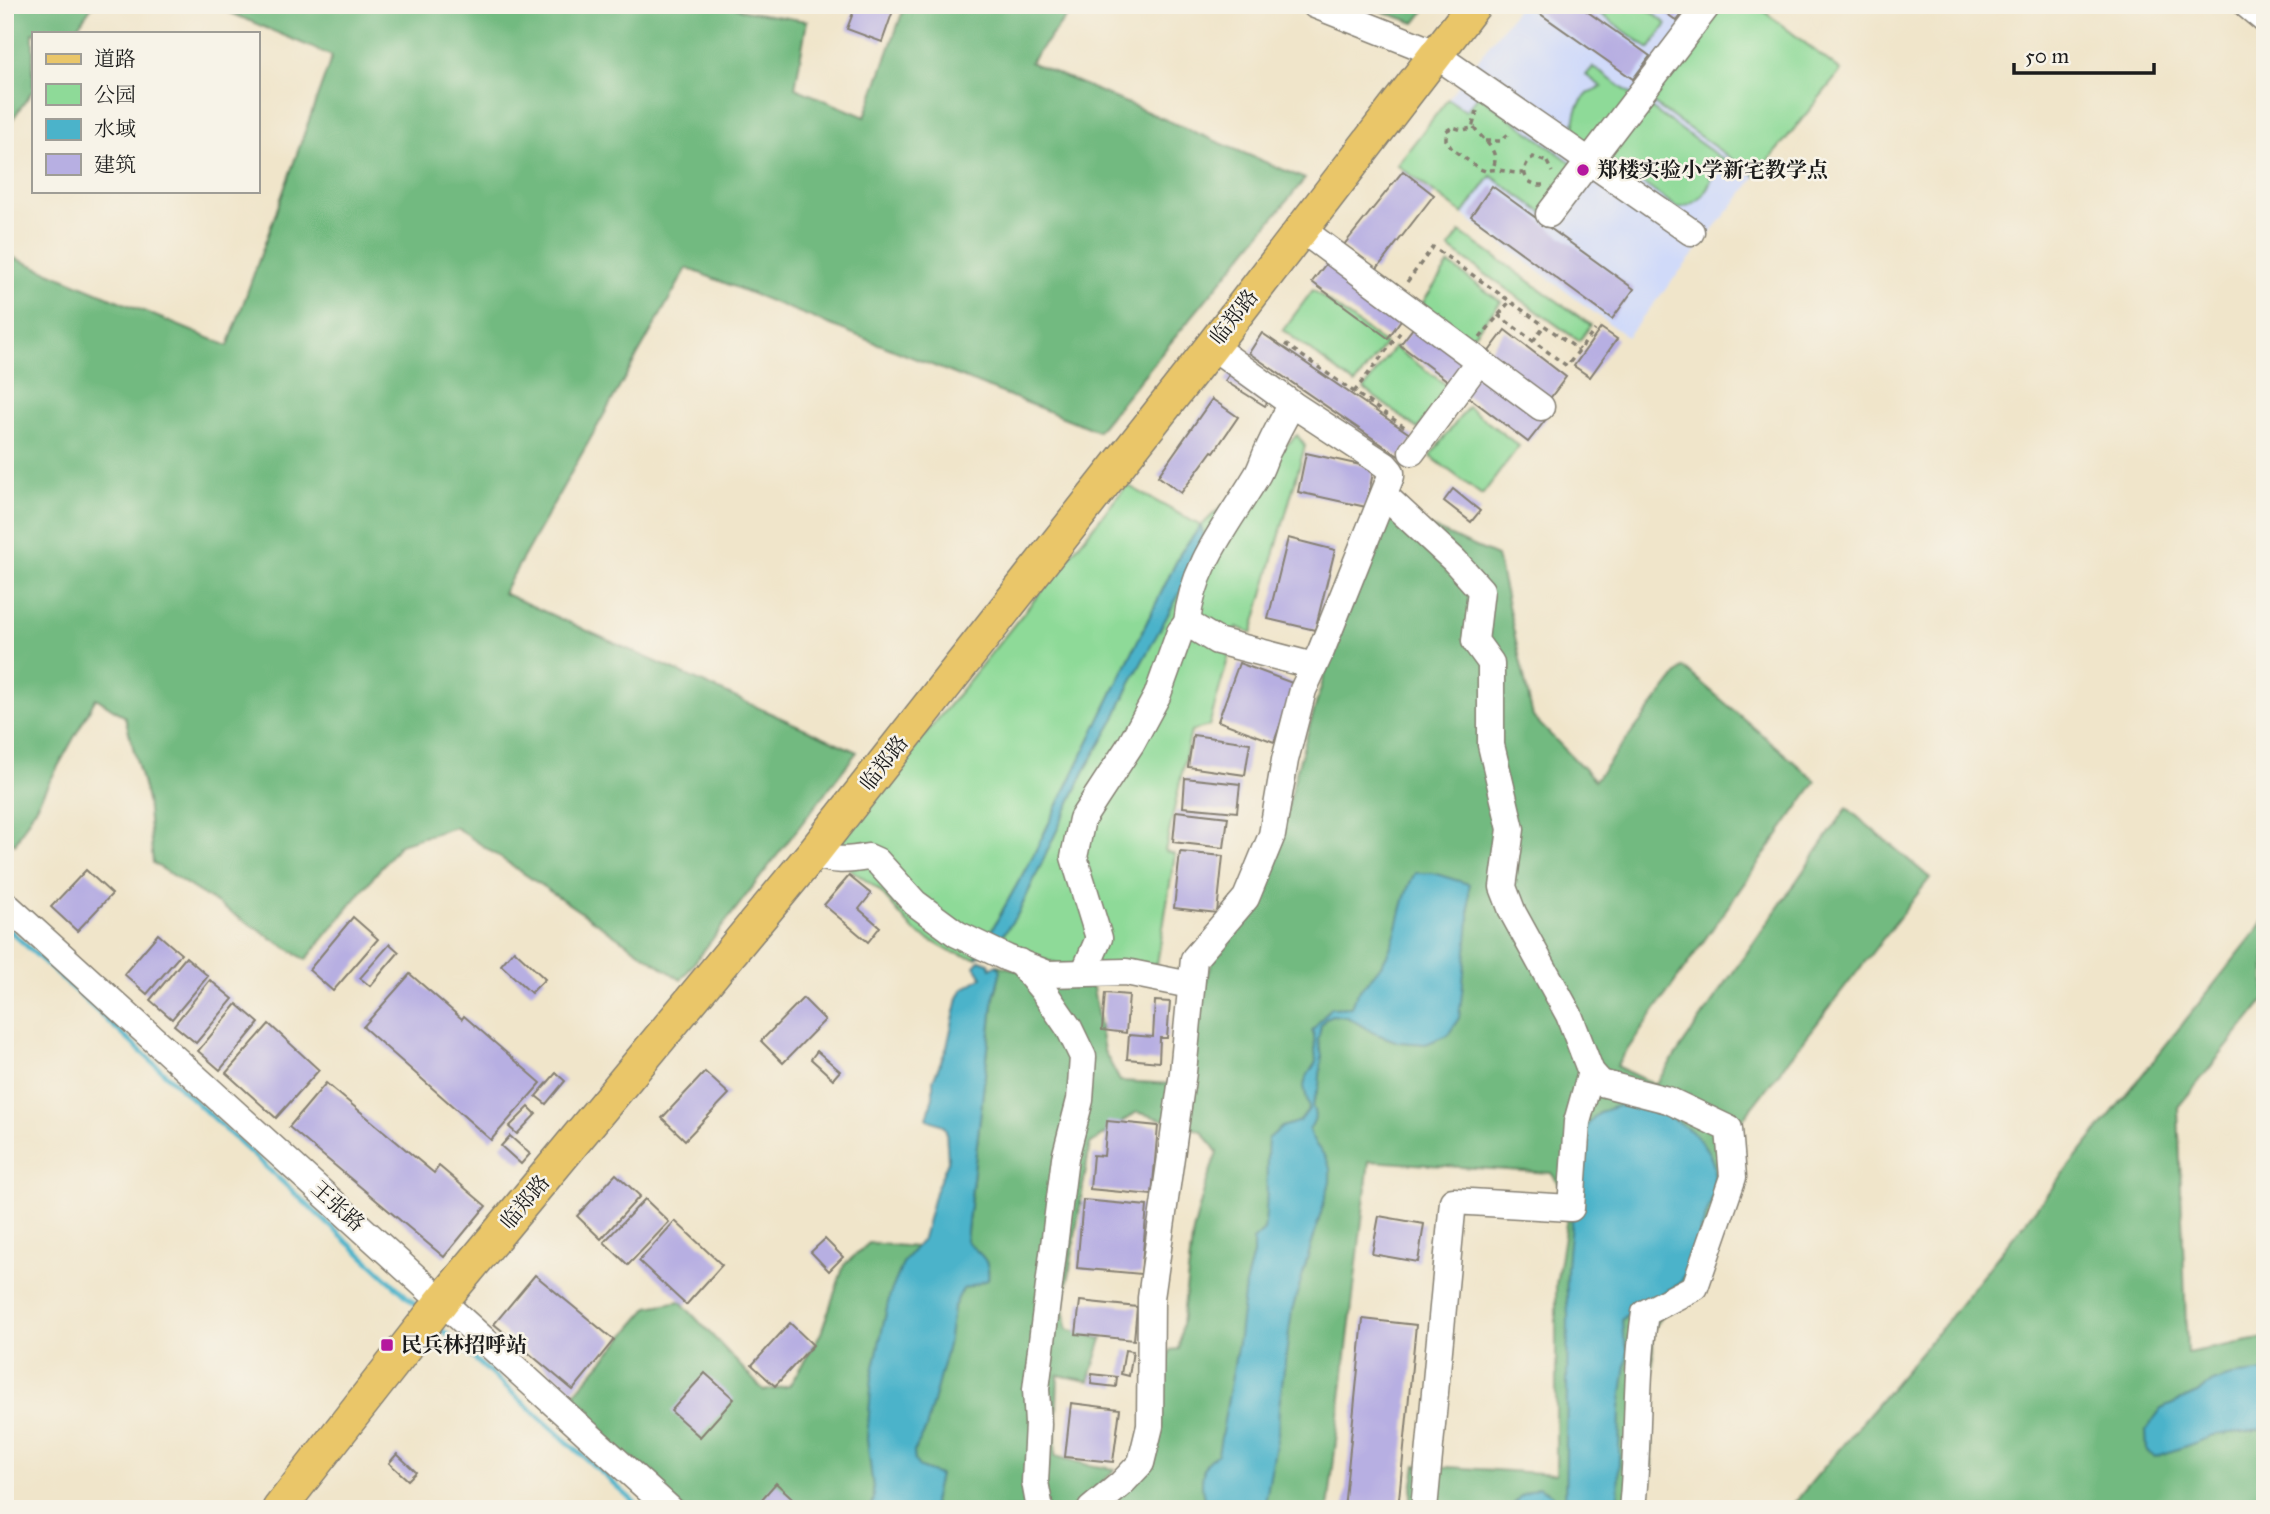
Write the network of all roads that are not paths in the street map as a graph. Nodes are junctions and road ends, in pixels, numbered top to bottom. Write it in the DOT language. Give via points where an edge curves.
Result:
graph roads {
  1 [pos="1315,5"];
  2 [pos="1474,5"];
  3 [pos="1707,5"];
  4 [pos="2247,5"];
  5 [pos="2265,20"];
  6 [pos="1436,54"];
  7 [pos="1589,162"];
  8 [pos="1549,214"];
  9 [pos="1301,229"];
  10 [pos="1691,232"];
  11 [pos="1212,346"];
  12 [pos="1474,357"];
  13 [pos="1292,404"];
  14 [pos="1541,407"];
  15 [pos="1417,445"];
  16 [pos="1385,496"];
  17 [pos="1187,623"];
  18 [pos="1314,666"];
  19 [pos="814,852"];
  20 [pos="5,904"];
  21 [pos="1019,962"];
  22 [pos="1084,973"];
  23 [pos="1190,985"];
  24 [pos="1591,1072"];
  25 [pos="442,1301"];
  26 [pos="279,1509"];
  27 [pos="670,1509"];
  28 [pos="1040,1509"];
  29 [pos="1091,1509"];
  30 [pos="1424,1509"];
  31 [pos="1632,1509"];
  1 -- 6 [label="street"];
  2 -- 6 [label="main road, 临郑路"];
  3 -- 7 [label="street"];
  4 -- 5 [label="street"];
  6 -- 7 [label="street" via="1489,91 1556,153"];
  6 -- 9 [label="main road, 临郑路"];
  7 -- 8 [label="street"];
  7 -- 10 [label="street"];
  9 -- 11 [label="main road, 临郑路"];
  9 -- 12 [label="street"];
  11 -- 13 [label="street"];
  11 -- 19 [label="main road, 临郑路"];
  12 -- 14 [label="street"];
  12 -- 15 [label="street"];
  13 -- 16 [label="street" via="1388,468 1391,476"];
  13 -- 17 [label="street" via="1257,476 1199,571"];
  16 -- 18 [label="street"];
  16 -- 24 [label="street" via="1481,590 1475,640 1491,663 1492,745 1511,829 1503,887 1569,1016"];
  17 -- 18 [label="street" via="1217,641"];
  17 -- 22 [label="street" via="1157,696 1082,819 1074,857 1098,938"];
  18 -- 23 [label="street" via="1285,760 1272,835 1246,898 1194,958"];
  19 -- 21 [label="street" via="822,858 868,857 915,903 957,934"];
  19 -- 25 [label="main road, 临郑路"];
  20 -- 25 [label="street, 王张路"];
  21 -- 22 [label="street" via="1048,974"];
  21 -- 28 [label="street" via="1069,1028 1083,1058 1035,1389 1035,1482"];
  22 -- 23 [label="street" via="1126,972"];
  23 -- 29 [label="street" via="1183,1072 1151,1298 1150,1426 1141,1463"];
  24 -- 30 [label="street" via="1577,1122 1571,1208 1453,1201"];
  24 -- 31 [label="street" via="1601,1083 1668,1100 1729,1129 1733,1177 1695,1287 1645,1313"];
  25 -- 26 [label="main road, 临郑路"];
  25 -- 27 [label="street, 王张路"];
}
